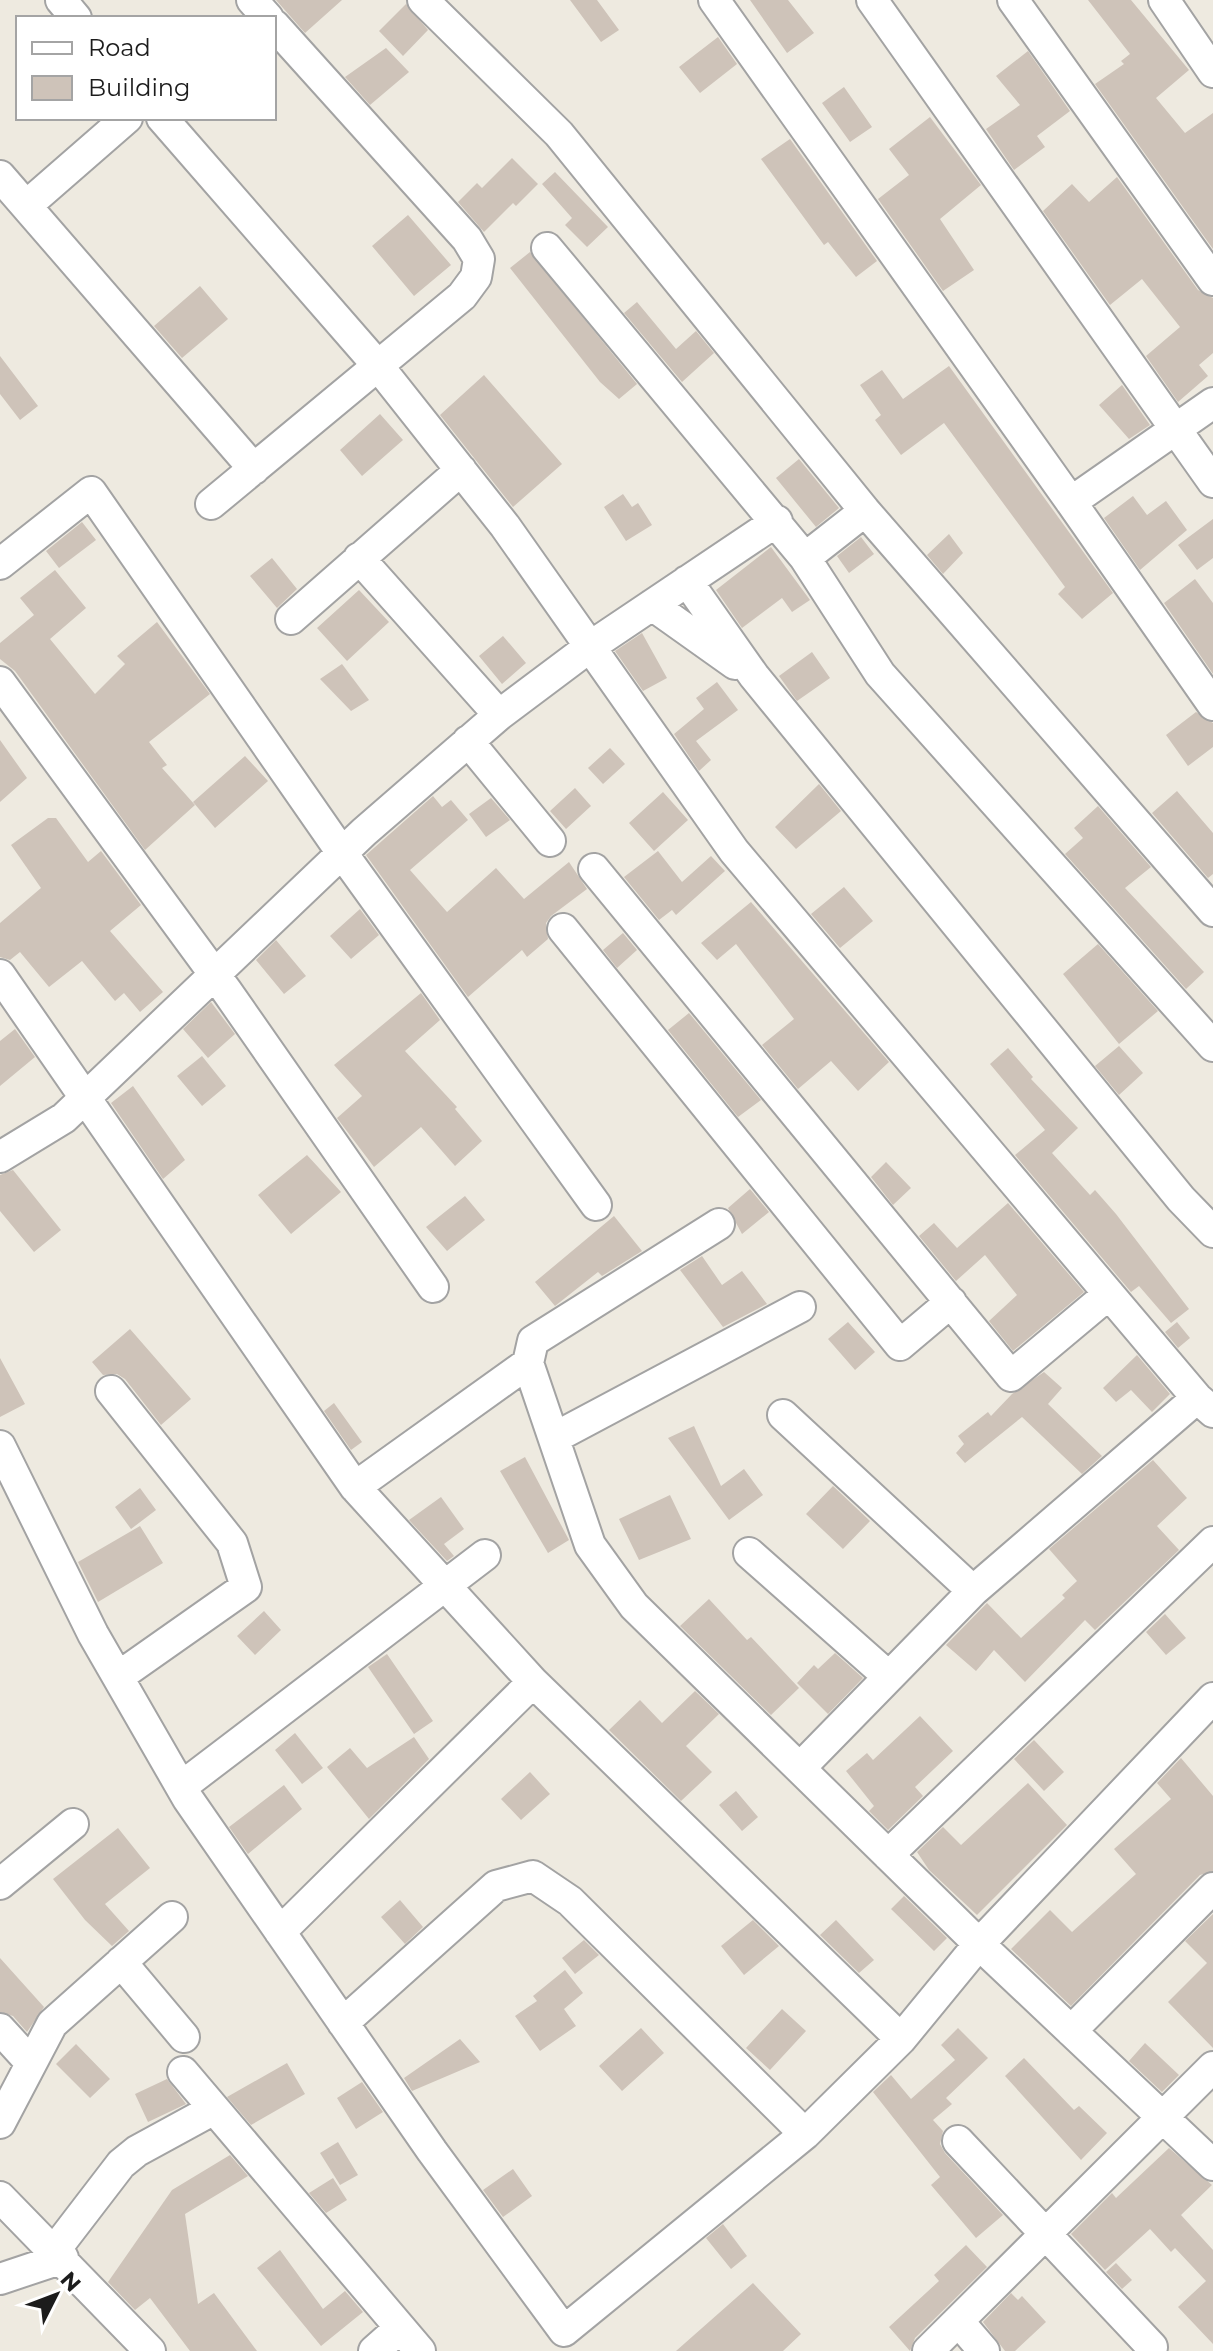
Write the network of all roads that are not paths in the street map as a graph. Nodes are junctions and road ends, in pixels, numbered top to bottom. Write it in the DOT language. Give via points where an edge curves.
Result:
graph roads {
  1 [pos="61,0"];
  2 [pos="423,0"];
  3 [pos="714,0"];
  4 [pos="872,0"];
  5 [pos="1013,0"];
  6 [pos="1164,0"];
  7 [pos="74,16"];
  8 [pos="276,26"];
  9 [pos="1213,72"];
  10 [pos="125,120"];
  11 [pos="164,120"];
  12 [pos="0,176"];
  13 [pos="26,206"];
  14 [pos="547,248"];
  15 [pos="1213,280"];
  16 [pos="379,367"];
  17 [pos="1213,403"];
  18 [pos="1177,428"];
  19 [pos="254,469"];
  20 [pos="461,470"];
  21 [pos="1213,482"];
  22 [pos="1071,502"];
  23 [pos="211,504"];
  24 [pos="865,511"];
  25 [pos="777,521"];
  26 [pos="359,558"];
  27 [pos="805,558"];
  28 [pos="0,564"];
  29 [pos="687,581"];
  30 [pos="652,605"];
  31 [pos="291,619"];
  32 [pos="591,646"];
  33 [pos="754,676"];
  34 [pos="0,682"];
  35 [pos="1213,705"];
  36 [pos="499,715"];
  37 [pos="468,741"];
  38 [pos="550,841"];
  39 [pos="342,853"];
  40 [pos="594,869"];
  41 [pos="1213,911"];
  42 [pos="563,929"];
  43 [pos="213,974"];
  44 [pos="0,975"];
  45 [pos="1213,1046"];
  46 [pos="87,1096"];
  47 [pos="0,1157"];
  48 [pos="596,1205"];
  49 [pos="719,1224"];
  50 [pos="1213,1232"];
  51 [pos="433,1287"];
  52 [pos="1109,1294"];
  53 [pos="951,1302"];
  54 [pos="800,1307"];
  55 [pos="528,1363"];
  56 [pos="111,1391"];
  57 [pos="1205,1405"];
  58 [pos="783,1415"];
  59 [pos="554,1438"];
  60 [pos="0,1446"];
  61 [pos="355,1487"];
  62 [pos="1213,1542"];
  63 [pos="749,1553"];
  64 [pos="485,1555"];
  65 [pos="445,1587"];
  66 [pos="973,1591"];
  67 [pos="118,1677"];
  68 [pos="889,1677"];
  69 [pos="533,1682"];
  70 [pos="1213,1698"];
  71 [pos="800,1768"];
  72 [pos="181,1787"];
  73 [pos="73,1824"];
  74 [pos="888,1855"];
  75 [pos="0,1884"];
  76 [pos="1213,1888"];
  77 [pos="172,1917"];
  78 [pos="280,1932"];
  79 [pos="979,1944"];
  80 [pos="121,1962"];
  81 [pos="343,2023"];
  82 [pos="0,2029"];
  83 [pos="1071,2031"];
  84 [pos="184,2037"];
  85 [pos="901,2039"];
  86 [pos="31,2063"];
  87 [pos="1213,2067"];
  88 [pos="183,2072"];
  89 [pos="214,2109"];
  90 [pos="1161,2115"];
  91 [pos="0,2123"];
  92 [pos="805,2134"];
  93 [pos="958,2141"];
  94 [pos="1213,2165"];
  95 [pos="0,2197"];
  96 [pos="1045,2236"];
  97 [pos="59,2254"];
  98 [pos="0,2279"];
  99 [pos="959,2322"];
  100 [pos="400,2328"];
  101 [pos="1152,2347"];
  102 [pos="147,2350"];
  103 [pos="374,2351"];
  104 [pos="420,2351"];
  105 [pos="928,2351"];
  106 [pos="984,2351"];
  1 -- 7 [label="street"];
  2 -- 24 [label="street" via="559,134"];
  3 -- 22 [label="street"];
  4 -- 18 [label="street"];
  5 -- 15 [label="street"];
  6 -- 9 [label="street"];
  8 -- 16 [label="street" via="467,239 479,259 476,277 462,296"];
  10 -- 13 [label="street"];
  11 -- 16 [label="street"];
  12 -- 13 [label="street"];
  13 -- 19 [label="street"];
  14 -- 25 [label="street"];
  16 -- 19 [label="street"];
  16 -- 20 [label="street"];
  17 -- 18 [label="street"];
  18 -- 21 [label="street"];
  18 -- 22 [label="street"];
  19 -- 23 [label="street"];
  20 -- 26 [label="street"];
  20 -- 32 [label="street"];
  22 -- 35 [label="street"];
  24 -- 27 [label="street"];
  24 -- 41 [label="street"];
  25 -- 27 [label="street"];
  25 -- 29 [label="street"];
  26 -- 31 [label="street"];
  26 -- 36 [label="street"];
  27 -- 45 [label="street" via="880,674"];
  28 -- 39 [label="street" via="91,492"];
  29 -- 30 [label="street"];
  29 -- 33 [label="street"];
  30 -- 32 [label="street"];
  30 -- 33 [label="street"];
  32 -- 36 [label="street"];
  32 -- 52 [label="street" via="734,851"];
  33 -- 50 [label="street"];
  34 -- 43 [label="street"];
  36 -- 37 [label="street"];
  37 -- 38 [label="street"];
  37 -- 39 [label="street"];
  39 -- 43 [label="street"];
  39 -- 48 [label="street"];
  40 -- 53 [label="street"];
  42 -- 53 [label="street" via="900,1345"];
  43 -- 46 [label="street"];
  43 -- 51 [label="street"];
  44 -- 46 [label="street"];
  46 -- 47 [label="street" via="64,1118"];
  46 -- 61 [label="street"];
  49 -- 55 [label="street" via="533,1341"];
  52 -- 53 [label="street" via="1011,1376"];
  52 -- 57 [label="street"];
  54 -- 59 [label="street"];
  55 -- 59 [label="street"];
  55 -- 61 [label="street"];
  56 -- 67 [label="street" via="232,1543 246,1587"];
  57 -- 66 [label="street"];
  58 -- 66 [label="street"];
  59 -- 71 [label="street" via="590,1545 634,1606"];
  60 -- 67 [label="street"];
  61 -- 65 [label="street"];
  62 -- 74 [label="street"];
  63 -- 68 [label="street"];
  64 -- 65 [label="street"];
  65 -- 69 [label="street"];
  65 -- 72 [label="street"];
  66 -- 68 [label="street"];
  67 -- 72 [label="street"];
  68 -- 71 [label="street"];
  69 -- 78 [label="street"];
  69 -- 85 [label="street"];
  70 -- 79 [label="street"];
  71 -- 74 [label="street"];
  72 -- 78 [label="street"];
  73 -- 75 [label="street"];
  74 -- 79 [label="street"];
  76 -- 83 [label="street"];
  77 -- 80 [label="street"];
  78 -- 81 [label="street"];
  79 -- 83 [label="street"];
  79 -- 85 [label="street"];
  80 -- 84 [label="street"];
  80 -- 86 [label="street" via="52,2024"];
  81 -- 92 [label="street" via="496,1886 533,1876 570,1901"];
  81 -- 92 [label="street" via="564,2331"];
  82 -- 86 [label="street"];
  83 -- 90 [label="street"];
  85 -- 92 [label="street"];
  86 -- 91 [label="street"];
  87 -- 90 [label="street"];
  88 -- 89 [label="street"];
  89 -- 97 [label="street" via="121,2164"];
  89 -- 100 [label="street"];
  90 -- 94 [label="street"];
  90 -- 96 [label="street"];
  93 -- 96 [label="street"];
  95 -- 97 [label="street"];
  96 -- 99 [label="street"];
  96 -- 101 [label="street"];
  97 -- 98 [label="street"];
  97 -- 102 [label="street"];
  99 -- 105 [label="street"];
  99 -- 106 [label="street"];
  100 -- 103 [label="street"];
  100 -- 104 [label="street"];
}
